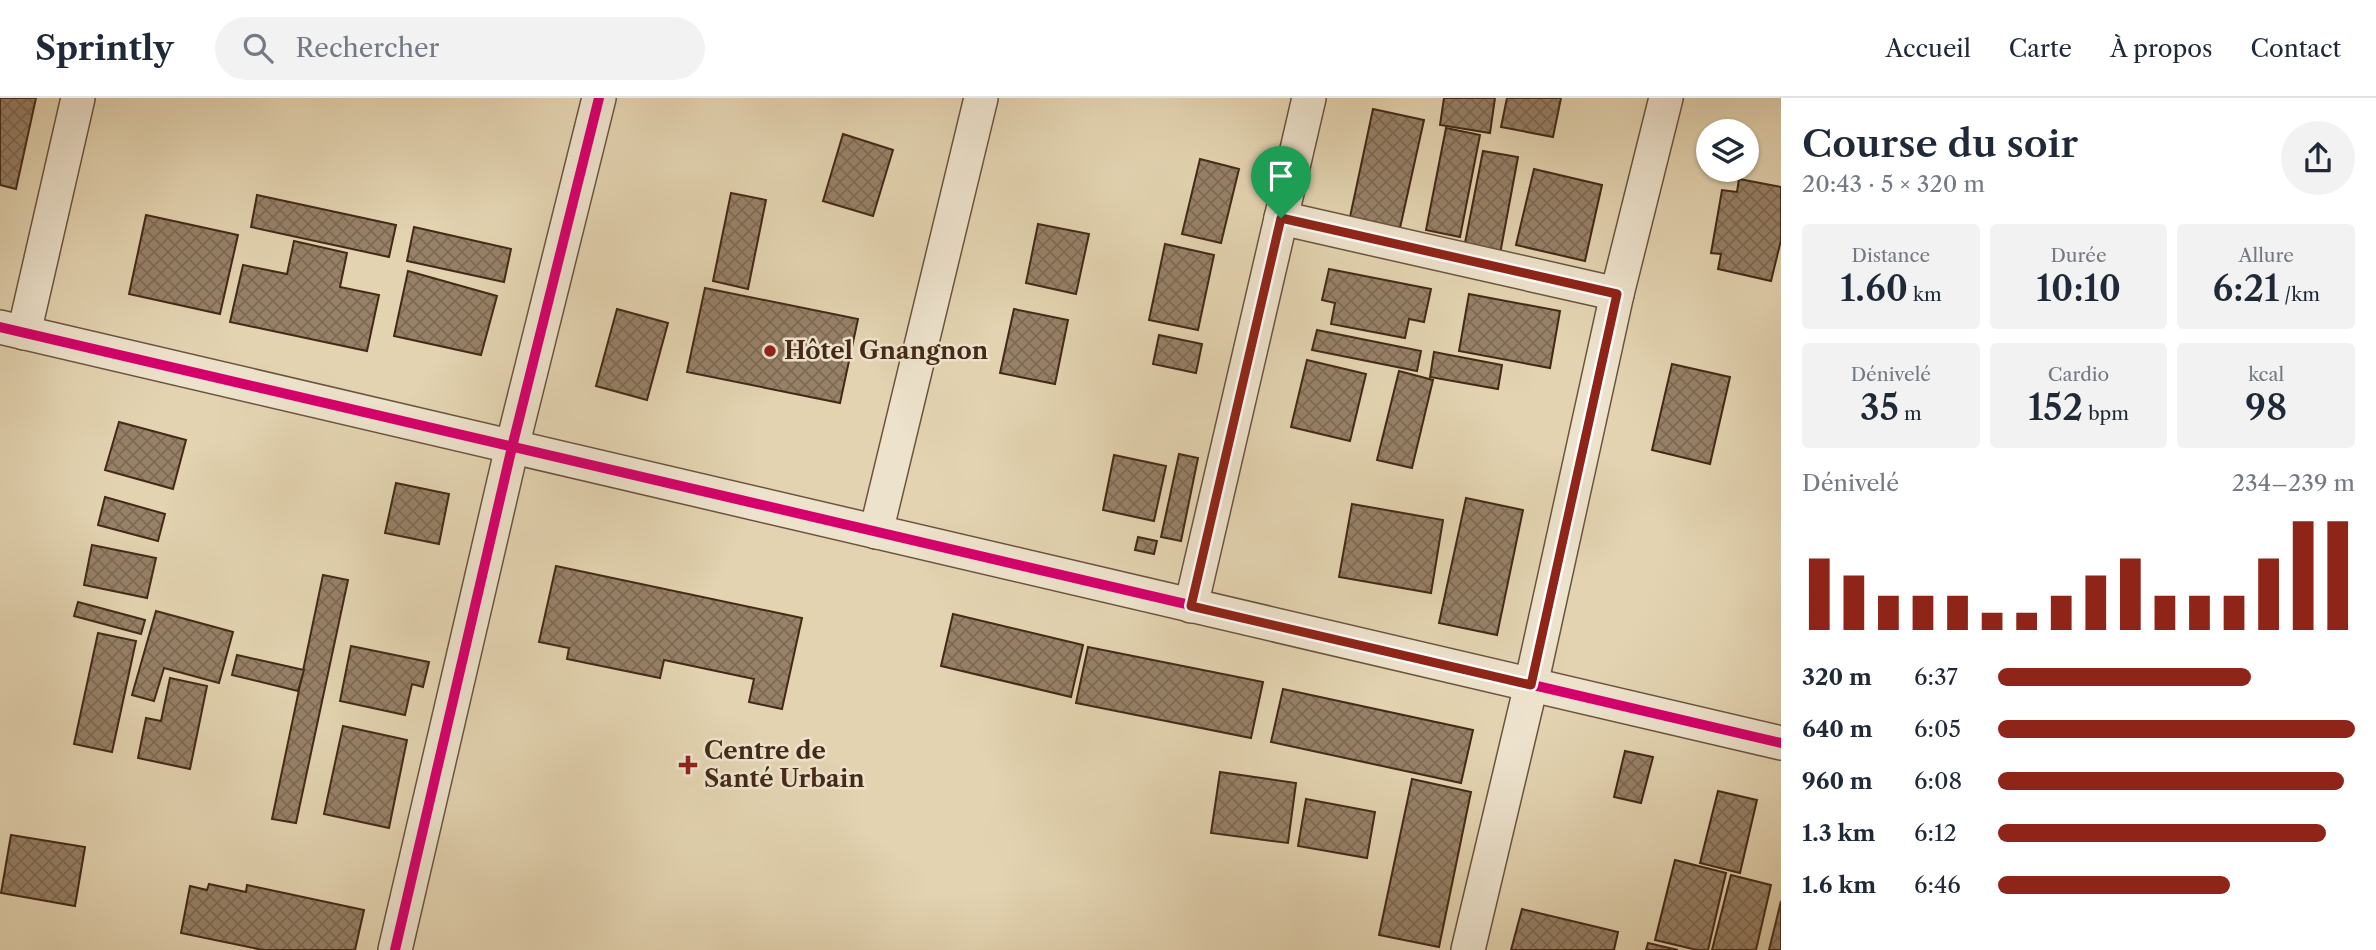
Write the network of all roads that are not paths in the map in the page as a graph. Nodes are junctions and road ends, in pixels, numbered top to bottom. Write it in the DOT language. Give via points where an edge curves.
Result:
graph roads {
  1 [pos="78,98"];
  2 [pos="599,98"];
  3 [pos="981,98"];
  4 [pos="1309,98"];
  5 [pos="1666,98"];
  6 [pos="1281,218"];
  7 [pos="1617,294"];
  8 [pos="12,330"];
  9 [pos="512,447"];
  10 [pos="876,532"];
  11 [pos="1191,606"];
  12 [pos="1531,685"];
  13 [pos="1781,743"];
  14 [pos="395,950"];
  15 [pos="1468,950"];
  1 -- 8 [label="street"];
  2 -- 9 [label="street"];
  3 -- 10 [label="street"];
  4 -- 6 [label="street"];
  5 -- 7 [label="street"];
  6 -- 7 [label="street"];
  6 -- 11 [label="street"];
  7 -- 12 [label="street"];
  8 -- 9 [label="street"];
  9 -- 10 [label="street"];
  9 -- 14 [label="street"];
  10 -- 11 [label="street"];
  11 -- 12 [label="street"];
  12 -- 13 [label="street"];
  12 -- 15 [label="street"];
}
